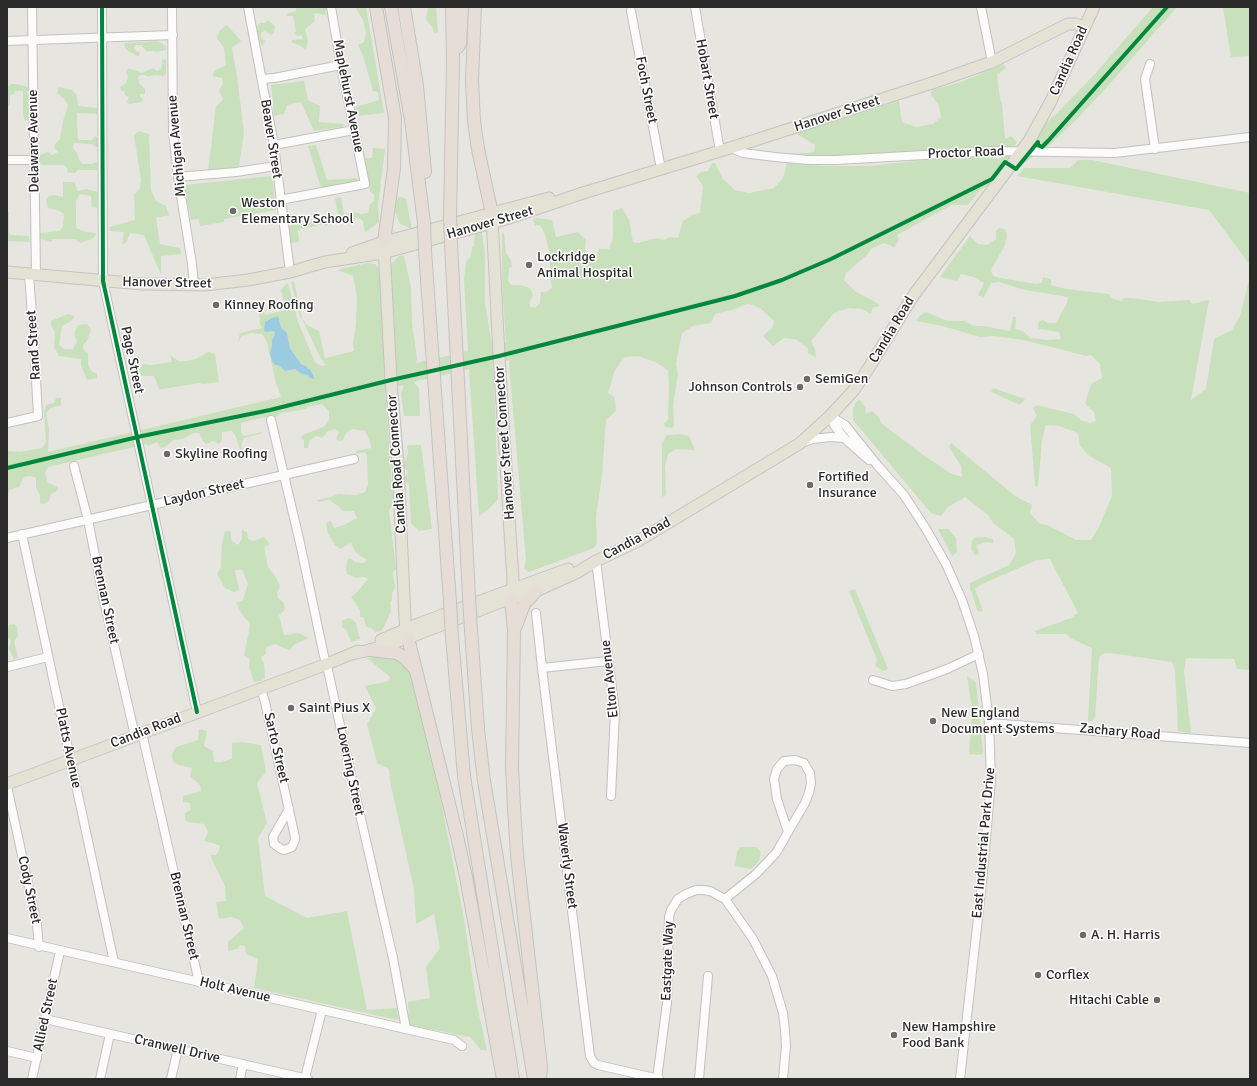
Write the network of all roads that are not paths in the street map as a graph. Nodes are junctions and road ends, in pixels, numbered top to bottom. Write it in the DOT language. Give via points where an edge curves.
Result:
graph roads {
  1 [pos="32,7"];
  2 [pos="102,7"];
  3 [pos="172,7"];
  4 [pos="248,7"];
  5 [pos="331,7"];
  6 [pos="376,7"];
  7 [pos="392,7"];
  8 [pos="404,7"];
  9 [pos="452,7"];
  10 [pos="462,7"];
  11 [pos="475,7"];
  12 [pos="695,7"];
  13 [pos="981,7"];
  14 [pos="1094,7"];
  15 [pos="631,11"];
  16 [pos="1084,27"];
  17 [pos="172,35"];
  18 [pos="102,38"];
  19 [pos="7,40"];
  20 [pos="33,40"];
  21 [pos="453,61"];
  22 [pos="992,62"];
  23 [pos="1150,64"];
  24 [pos="341,65"];
  25 [pos="262,79"];
  26 [pos="354,130"];
  27 [pos="1250,137"];
  28 [pos="274,145"];
  29 [pos="731,148"];
  30 [pos="1155,148"];
  31 [pos="720,151"];
  32 [pos="1022,152"];
  33 [pos="7,160"];
  34 [pos="35,160"];
  35 [pos="276,166"];
  36 [pos="661,168"];
  37 [pos="178,177"];
  38 [pos="280,200"];
  39 [pos="492,219"];
  40 [pos="424,223"];
  41 [pos="384,247"];
  42 [pos="7,272"];
  43 [pos="290,272"];
  44 [pos="32,274"];
  45 [pos="103,281"];
  46 [pos="194,285"];
  47 [pos="830,416"];
  48 [pos="271,420"];
  49 [pos="7,423"];
  50 [pos="844,438"];
  51 [pos="799,444"];
  52 [pos="354,459"];
  53 [pos="74,466"];
  54 [pos="878,466"];
  55 [pos="283,475"];
  56 [pos="152,505"];
  57 [pos="88,520"];
  58 [pos="22,534"];
  59 [pos="7,538"];
  60 [pos="596,561"];
  61 [pos="536,591"];
  62 [pos="512,594"];
  63 [pos="536,613"];
  64 [pos="514,631"];
  65 [pos="407,633"];
  66 [pos="370,650"];
  67 [pos="352,654"];
  68 [pos="979,654"];
  69 [pos="48,657"];
  70 [pos="608,661"];
  71 [pos="327,664"];
  72 [pos="7,667"];
  73 [pos="542,668"];
  74 [pos="415,669"];
  75 [pos="873,680"];
  76 [pos="261,688"];
  77 [pos="197,712"];
  78 [pos="989,723"];
  79 [pos="138,734"];
  80 [pos="1250,743"];
  81 [pos="71,760"];
  82 [pos="7,785"];
  83 [pos="611,796"];
  84 [pos="289,809"];
  85 [pos="788,832"];
  86 [pos="725,899"];
  87 [pos="7,938"];
  88 [pos="39,947"];
  89 [pos="60,951"];
  90 [pos="114,962"];
  91 [pos="708,976"];
  92 [pos="199,982"];
  93 [pos="322,1010"];
  94 [pos="45,1019"];
  95 [pos="406,1029"];
  96 [pos="110,1034"];
  97 [pos="462,1046"];
  98 [pos="178,1049"];
  99 [pos="7,1051"];
  100 [pos="36,1058"];
  101 [pos="243,1064"];
  102 [pos="32,1079"];
  103 [pos="100,1079"];
  104 [pos="171,1079"];
  105 [pos="240,1079"];
  106 [pos="306,1079"];
  107 [pos="503,1079"];
  108 [pos="513,1079"];
  109 [pos="534,1079"];
  110 [pos="540,1079"];
  111 [pos="658,1079"];
  112 [pos="698,1079"];
  113 [pos="783,1079"];
  114 [pos="960,1079"];
  1 -- 20 [label="street, Delaware Avenue"];
  2 -- 18 [label="street, Page Street"];
  3 -- 17 [label="street, Michigan Avenue"];
  4 -- 25 [label="street, Beaver Street"];
  5 -- 24 [label="street, Maplehurst Avenue"];
  6 -- 41 [label="highway" via="395,118 394,168"];
  7 -- 40 [label="highway" via="411,120"];
  8 -- 40 [label="highway" via="421,117 425,178"];
  9 -- 21 [label="highway"];
  10 -- 21 [label="highway" via="460,42"];
  11 -- 39 [label="highway" via="472,80 474,121"];
  12 -- 31 [label="street, Hobart Street"];
  13 -- 22 [label="street"];
  14 -- 16 [label="main road, Candia Road"];
  15 -- 36 [label="street, Foch Street"];
  16 -- 22 [label="main road, Hanover Street" via="1068,24"];
  16 -- 32 [label="main road, Candia Road" via="1051,101"];
  17 -- 18 [label="street"];
  17 -- 37 [label="street, Michigan Avenue" via="172,111"];
  18 -- 20 [label="street"];
  18 -- 45 [label="street, Page Street"];
  19 -- 20 [label="street"];
  20 -- 34 [label="street, Delaware Avenue"];
  21 -- 109 [label="highway, bridge" via="451,244 478,729 484,781"];
  22 -- 29 [label="main road, Hanover Street"];
  23 -- 30 [label="street" via="1145,79"];
  24 -- 25 [label="street"];
  24 -- 26 [label="street, Maplehurst Avenue"];
  25 -- 28 [label="street, Beaver Street"];
  26 -- 28 [label="street"];
  26 -- 38 [label="street, Maplehurst Avenue" via="365,184"];
  27 -- 30 [label="street, Proctor Road"];
  28 -- 35 [label="street, Beaver Street"];
  29 -- 31 [label="main road, Hanover Street"];
  29 -- 32 [label="street, Proctor Road" via="744,153 808,160"];
  30 -- 32 [label="street, Proctor Road" via="1103,153"];
  31 -- 36 [label="main road, Hanover Street"];
  32 -- 47 [label="main road, Candia Road" via="905,308 865,375"];
  33 -- 34 [label="street"];
  34 -- 44 [label="street, Delaware Avenue"];
  35 -- 37 [label="street"];
  35 -- 38 [label="street, Beaver Street"];
  36 -- 39 [label="main road, Hanover Street" via="583,193 545,199"];
  37 -- 46 [label="street, Michigan Avenue"];
  38 -- 43 [label="street, Beaver Street"];
  39 -- 41 [label="main road, Hanover Street"];
  39 -- 62 [label="main road, Hanover Street Connector"];
  40 -- 108 [label="highway, bridge" via="464,776"];
  41 -- 43 [label="main road, Hanover Street"];
  41 -- 65 [label="main road, Candia Road Connector"];
  42 -- 44 [label="main road, Hanover Street"];
  43 -- 46 [label="main road, Hanover Street" via="248,280"];
  44 -- 45 [label="main road, Hanover Street"];
  44 -- 49 [label="street, Rand Street" via="38,416"];
  45 -- 46 [label="main road, Hanover Street"];
  45 -- 56 [label="street, Page Street"];
  47 -- 50 [label="street, East Industrial Park Drive"];
  47 -- 51 [label="main road, Candia Road"];
  47 -- 54 [label="street, East Industrial Park Drive" via="845,425"];
  48 -- 55 [label="street, Lovering Street"];
  50 -- 51 [label="street" via="813,439"];
  50 -- 54 [label="street, East Industrial Park Drive"];
  51 -- 60 [label="main road, Candia Road" via="638,541"];
  52 -- 55 [label="street, Laydon Street"];
  53 -- 57 [label="street, Brennan Street"];
  54 -- 68 [label="street, East Industrial Park Drive" via="913,507 946,564 962,600"];
  55 -- 56 [label="street, Laydon Street"];
  55 -- 71 [label="street, Lovering Street"];
  56 -- 57 [label="street, Laydon Street"];
  56 -- 77 [label="street, Page Street"];
  57 -- 58 [label="street, Laydon Street"];
  57 -- 79 [label="street, Brennan Street" via="104,601"];
  58 -- 59 [label="street, Laydon Street"];
  58 -- 69 [label="street, Platts Avenue"];
  60 -- 61 [label="main road, Candia Road"];
  60 -- 62 [label="main road, Candia Road"];
  60 -- 70 [label="street, Elton Avenue"];
  61 -- 62 [label="main road, Candia Road"];
  61 -- 64 [label="highway" via="524,604"];
  62 -- 64 [label="highway"];
  62 -- 65 [label="main road, Candia Road"];
  63 -- 73 [label="street, Waverly Street"];
  64 -- 110 [label="highway" via="512,767 517,855 541,1067"];
  65 -- 66 [label="main road, Candia Road"];
  65 -- 67 [label="main road, Candia Road" via="369,645"];
  65 -- 74 [label="highway"];
  66 -- 67 [label="main road, Candia Road"];
  66 -- 74 [label="highway" via="397,654 405,658"];
  67 -- 71 [label="main road, Candia Road"];
  68 -- 75 [label="street" via="906,684 892,686"];
  68 -- 78 [label="street, East Industrial Park Drive"];
  69 -- 72 [label="street"];
  69 -- 81 [label="street, Platts Avenue"];
  70 -- 73 [label="street"];
  70 -- 83 [label="street, Elton Avenue" via="615,712"];
  71 -- 76 [label="main road, Candia Road"];
  71 -- 95 [label="street, Lovering Street" via="393,958"];
  73 -- 111 [label="street, Waverly Street" via="590,1056 594,1063"];
  74 -- 107 [label="highway" via="465,870"];
  76 -- 77 [label="main road, Candia Road"];
  76 -- 84 [label="street, Sarto Street"];
  77 -- 79 [label="main road, Candia Road"];
  78 -- 80 [label="street, Zachary Road"];
  78 -- 114 [label="street, East Industrial Park Drive" via="989,810"];
  79 -- 81 [label="main road, Candia Road"];
  79 -- 92 [label="street, Brennan Street"];
  81 -- 82 [label="main road, Candia Road"];
  81 -- 90 [label="street, Platts Avenue"];
  82 -- 88 [label="street, Cody Street" via="37,925"];
  85 -- 85 [label="street" via="807,798 811,783 810,773 804,763 795,760 784,761 774,778 777,799"];
  85 -- 86 [label="street" via="776,853 766,864"];
  86 -- 111 [label="street, Eastgate Way" via="710,891 696,890 678,899 671,910 668,924 667,1003"];
  86 -- 113 [label="street" via="753,939 778,992 786,1046"];
  87 -- 88 [label="street, Holt Avenue"];
  88 -- 89 [label="street, Holt Avenue"];
  89 -- 90 [label="street, Holt Avenue"];
  89 -- 94 [label="street, Allied Street"];
  90 -- 92 [label="street, Holt Avenue"];
  91 -- 112 [label="street"];
  92 -- 93 [label="street, Holt Avenue"];
  93 -- 95 [label="street, Holt Avenue"];
  93 -- 106 [label="street"];
  94 -- 96 [label="street, Cranwell Drive"];
  94 -- 100 [label="street, Allied Street"];
  95 -- 97 [label="street, Holt Avenue" via="454,1040"];
  96 -- 98 [label="street, Cranwell Drive"];
  96 -- 103 [label="street"];
  98 -- 101 [label="street, Cranwell Drive"];
  98 -- 104 [label="street"];
  99 -- 100 [label="street"];
  100 -- 102 [label="street, Allied Street"];
  101 -- 105 [label="street"];
  101 -- 106 [label="street, Cranwell Drive"];
}
